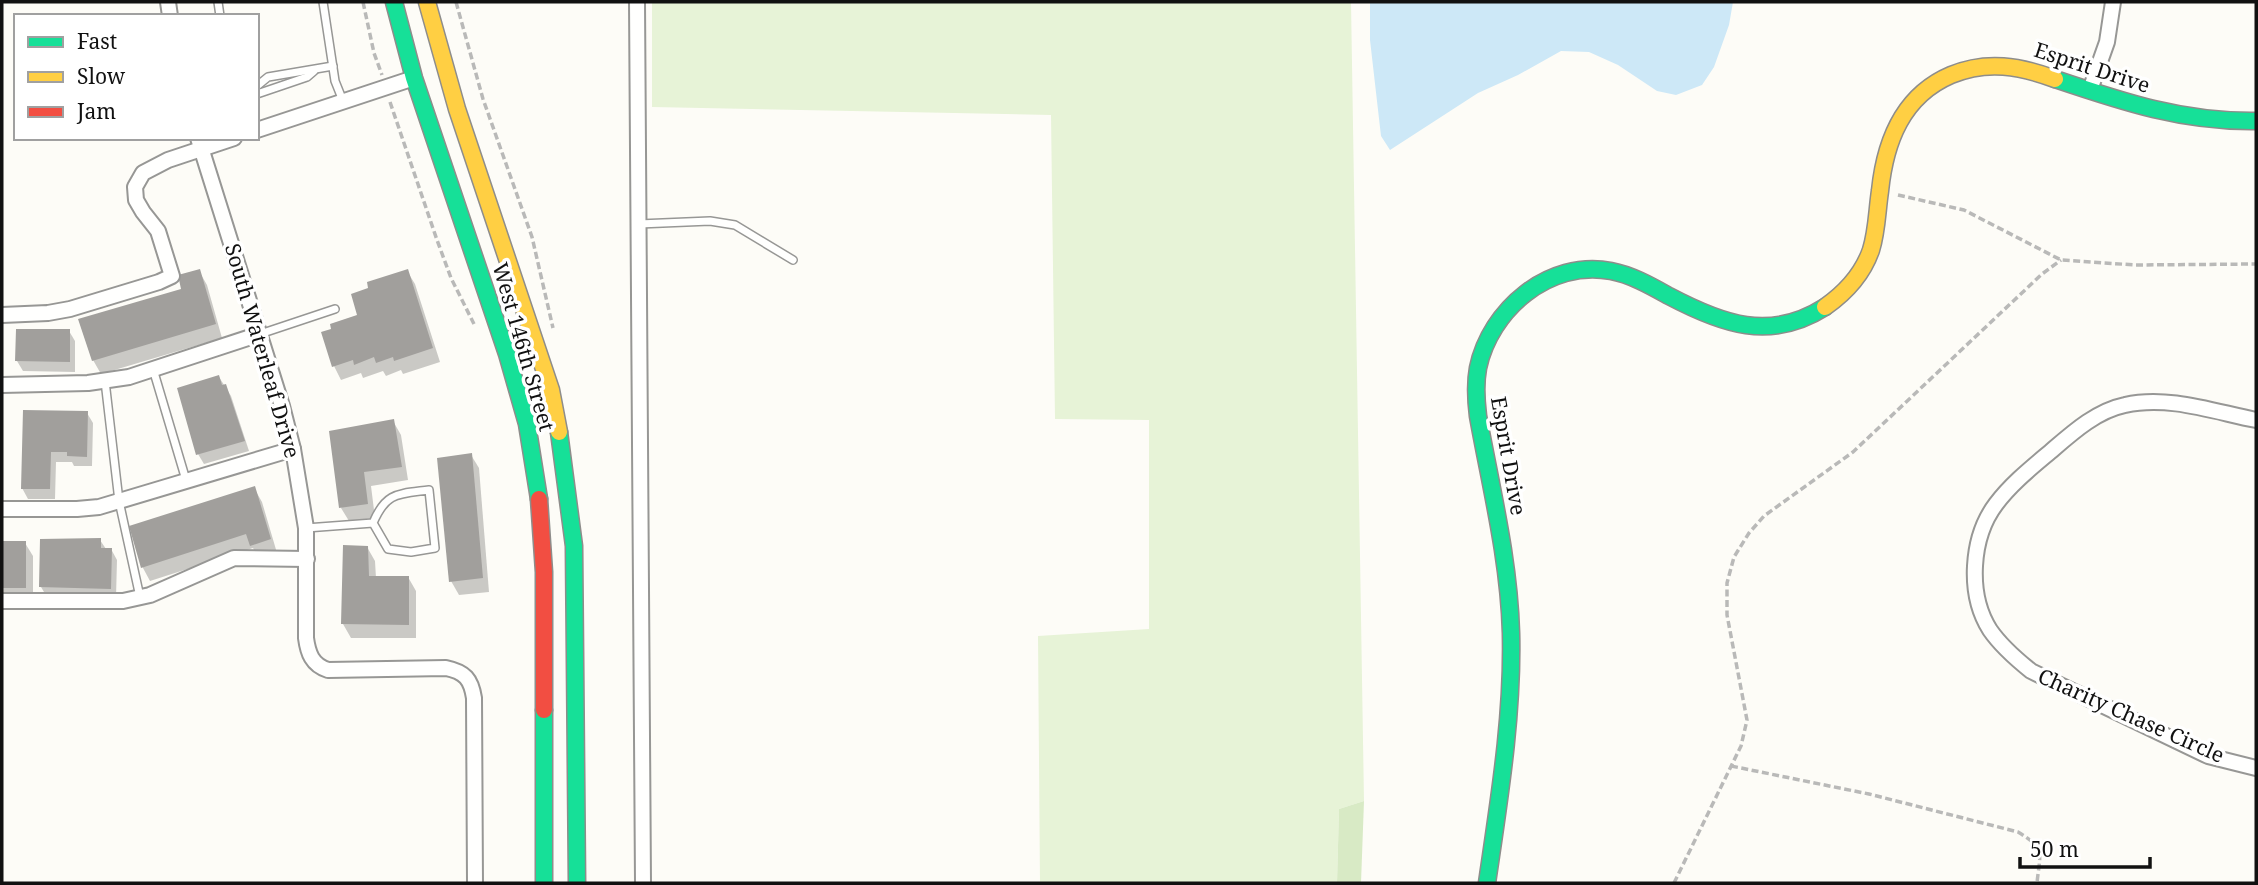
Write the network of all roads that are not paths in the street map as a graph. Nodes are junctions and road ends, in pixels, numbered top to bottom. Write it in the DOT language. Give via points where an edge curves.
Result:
graph roads {
  1 [pos="323,2"];
  2 [pos="394,2"];
  3 [pos="427,2"];
  4 [pos="637,2"];
  5 [pos="2113,2"];
  6 [pos="333,66"];
  7 [pos="315,70"];
  8 [pos="414,78"];
  9 [pos="259,84"];
  10 [pos="2090,90"];
  11 [pos="259,93"];
  12 [pos="343,101"];
  13 [pos="2256,121"];
  14 [pos="259,129"];
  15 [pos="223,140"];
  16 [pos="200,144"];
  17 [pos="639,224"];
  18 [pos="793,260"];
  19 [pos="335,309"];
  20 [pos="2,315"];
  21 [pos="260,334"];
  22 [pos="153,369"];
  23 [pos="105,381"];
  24 [pos="2,385"];
  25 [pos="2256,421"];
  26 [pos="293,449"];
  27 [pos="186,480"];
  28 [pos="119,501"];
  29 [pos="2,509"];
  30 [pos="373,523"];
  31 [pos="306,528"];
  32 [pos="307,559"];
  33 [pos="140,597"];
  34 [pos="2,601"];
  35 [pos="2256,768"];
  36 [pos="475,883"];
  37 [pos="544,883"];
  38 [pos="577,883"];
  39 [pos="643,883"];
  40 [pos="1487,883"];
  1 -- 6 [label="lane"];
  2 -- 8 [label="main road, West 146th Street"];
  3 -- 38 [label="main road, West 146th Street" via="457,109 551,390 565,464 574,546"];
  4 -- 17 [label="street"];
  5 -- 10 [label="street" via="2107,42"];
  6 -- 7 [label="lane"];
  6 -- 12 [label="lane"];
  7 -- 9 [label="lane" via="268,77"];
  7 -- 11 [label="lane"];
  8 -- 12 [label="street"];
  8 -- 37 [label="main road, West 146th Street" via="527,424 544,572"];
  10 -- 13 [label="main road, Esprit Drive" via="2186,117"];
  10 -- 40 [label="main road, Esprit Drive" via="2015,66 1985,66 1961,70 1921,94 1906,108 1887,144 1876,225 1863,267 1820,311 1795,322 1771,328 1727,323 1629,275 1585,270 1538,285 1501,315 1486,340 1475,395 1503,551 1511,631 1511,701"];
  12 -- 14 [label="street"];
  15 -- 16 [label="street"];
  16 -- 20 [label="street" via="143,173 135,187 139,206 158,230 172,276 70,309"];
  16 -- 21 [label="street, South Waterleaf Drive"];
  17 -- 18 [label="lane" via="710,221 735,225"];
  17 -- 39 [label="street"];
  19 -- 21 [label="lane"];
  21 -- 22 [label="street"];
  21 -- 26 [label="street, South Waterleaf Drive"];
  22 -- 23 [label="street"];
  22 -- 27 [label="lane"];
  23 -- 24 [label="street"];
  23 -- 28 [label="lane"];
  25 -- 35 [label="street, Charity Chase Circle" via="2167,403 2144,402 2104,412 2076,430 1996,504 1982,532 1975,579 1989,628 2031,671 2208,756"];
  26 -- 27 [label="street"];
  26 -- 31 [label="street, South Waterleaf Drive"];
  27 -- 28 [label="street"];
  28 -- 29 [label="street" via="77,509"];
  28 -- 33 [label="lane"];
  30 -- 30 [label="lane" via="388,549 435,548 429,489 385,500"];
  30 -- 31 [label="lane"];
  31 -- 32 [label="street, South Waterleaf Drive"];
  32 -- 33 [label="street" via="234,558"];
  32 -- 36 [label="street, South Waterleaf Drive" via="306,638 313,662 321,668 446,668 470,679 474,698"];
  33 -- 34 [label="street" via="123,601"];
}
